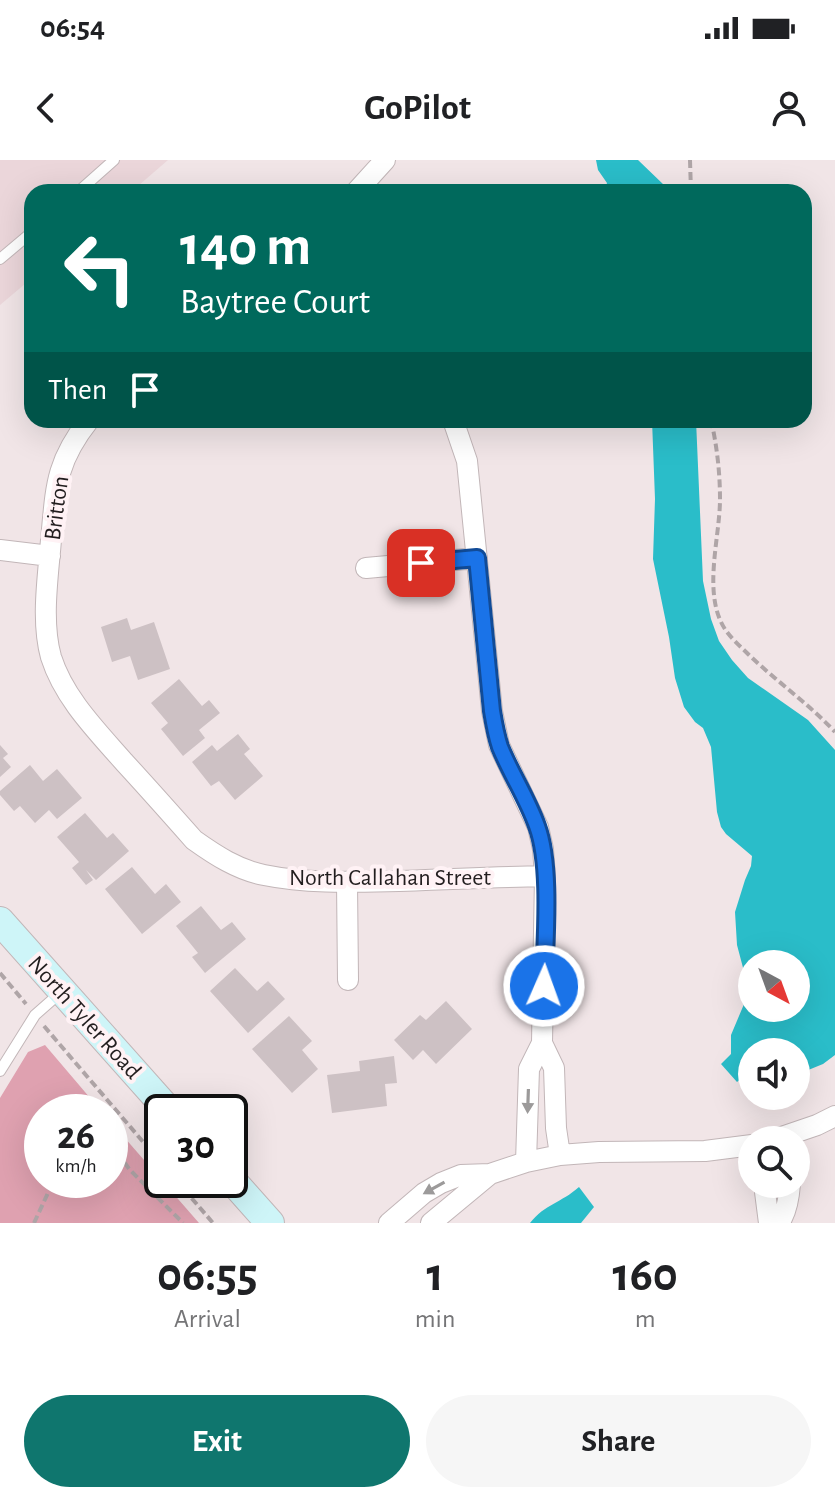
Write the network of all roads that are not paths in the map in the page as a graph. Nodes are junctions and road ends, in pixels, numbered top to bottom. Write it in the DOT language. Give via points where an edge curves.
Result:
graph roads {
  1 [pos="114,160"];
  2 [pos="385,160"];
  3 [pos="87,184"];
  4 [pos="363,184"];
  5 [pos="24,239"];
  6 [pos="0,259"];
  7 [pos="83,428"];
  8 [pos="456,428"];
  9 [pos="0,550"];
  10 [pos="50,556"];
  11 [pos="477,558"];
  12 [pos="366,568"];
  13 [pos="545,876"];
  14 [pos="347,882"];
  15 [pos="0,921"];
  16 [pos="348,980"];
  17 [pos="61,992"];
  18 [pos="542,1043"];
  19 [pos="0,1071"];
  20 [pos="154,1094"];
  21 [pos="835,1116"];
  22 [pos="810,1127"];
  23 [pos="738,1147"];
  24 [pos="560,1155"];
  25 [pos="526,1162"];
  26 [pos="490,1174"];
  27 [pos="248,1198"];
  28 [pos="766,1198"];
  29 [pos="789,1198"];
  30 [pos="270,1223"];
  31 [pos="389,1223"];
  32 [pos="431,1223"];
  33 [pos="769,1223"];
  34 [pos="779,1223"];
  1 -- 3 [label="lane"];
  2 -- 4 [label="street"];
  5 -- 6 [label="lane"];
  7 -- 10 [label="street, Britton" via="65,456 56,488"];
  8 -- 11 [label="street" via="467,461"];
  9 -- 10 [label="street"];
  10 -- 14 [label="street, North Callahan Street" via="46,619 60,680 101,736 194,840 263,875"];
  11 -- 12 [label="street"];
  11 -- 13 [label="street" via="499,745 538,827"];
  13 -- 14 [label="street, North Callahan Street"];
  13 -- 18 [label="street"];
  14 -- 16 [label="street"];
  15 -- 17 [label="main road, North Tyler Road"];
  17 -- 19 [label="lane" via="35,1015"];
  17 -- 20 [label="main road, North Tyler Road"];
  18 -- 24 [label="street" via="554,1068"];
  18 -- 25 [label="street, one-way" via="529,1069"];
  21 -- 22 [label="street"];
  23 -- 24 [label="street"];
  24 -- 25 [label="street"];
  25 -- 26 [label="street"];
  26 -- 31 [label="street, one-way" via="461,1175 441,1183"];
  26 -- 32 [label="street"];
  27 -- 30 [label="main road"];
  28 -- 33 [label="street"];
  29 -- 34 [label="street"];
}
